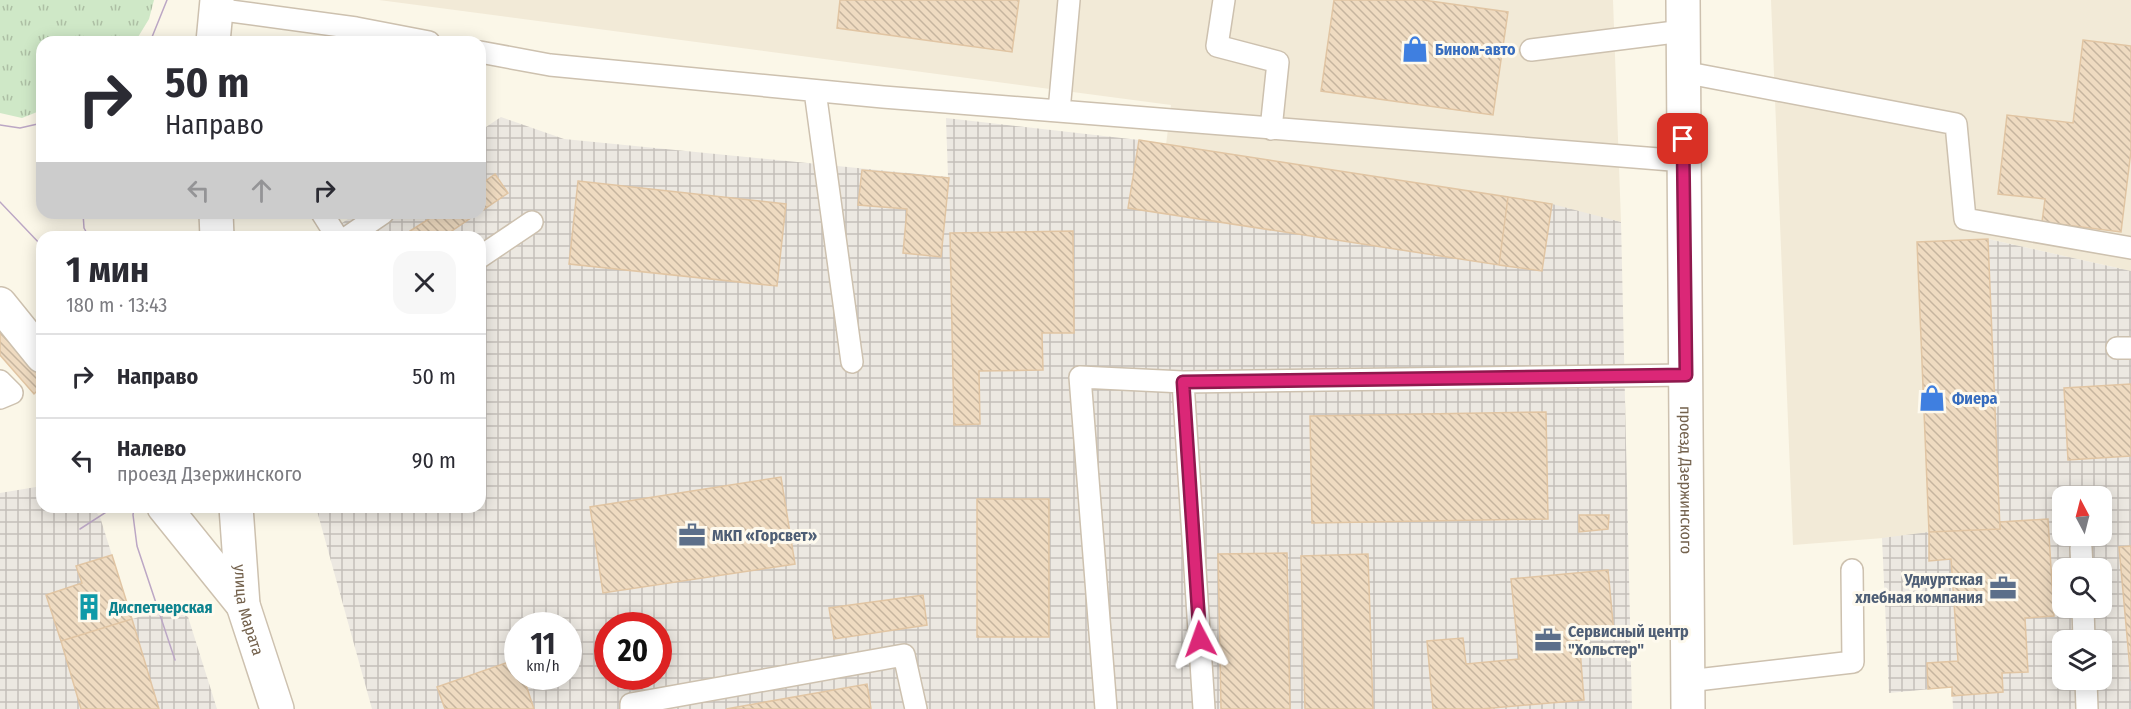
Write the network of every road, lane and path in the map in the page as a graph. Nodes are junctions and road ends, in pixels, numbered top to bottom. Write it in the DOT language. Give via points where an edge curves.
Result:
graph roads {
  1 [pos="1069,0"];
  2 [pos="1224,0"];
  3 [pos="217,5"];
  4 [pos="1683,15"];
  5 [pos="214,36"];
  6 [pos="398,36"];
  7 [pos="1531,50"];
  8 [pos="486,53"];
  9 [pos="1683,72"];
  10 [pos="816,91"];
  11 [pos="1059,111"];
  12 [pos="1271,129"];
  13 [pos="1684,161"];
  14 [pos="374,219"];
  15 [pos="532,222"];
  16 [pos="357,231"];
  17 [pos="2131,248"];
  18 [pos="486,252"];
  19 [pos="0,304"];
  20 [pos="36,349"];
  21 [pos="852,362"];
  22 [pos="1686,375"];
  23 [pos="0,381"];
  24 [pos="1183,382"];
  25 [pos="0,398"];
  26 [pos="169,513"];
  27 [pos="236,513"];
  28 [pos="1852,570"];
  29 [pos="243,605"];
  30 [pos="2086,690"];
  31 [pos="1688,695"];
  32 [pos="277,709"];
  33 [pos="631,709"];
  34 [pos="916,709"];
  35 [pos="1106,709"];
  36 [pos="1204,709"];
  37 [pos="2087,709"];
  1 -- 11 [label="lane"];
  2 -- 12 [label="lane" via="1216,46 1278,62"];
  3 -- 5 [label="street"];
  3 -- 6 [label="lane"];
  4 -- 7 [label="lane"];
  4 -- 9 [label="street, проезд Дзержинского"];
  8 -- 10 [label="lane" via="550,65"];
  9 -- 13 [label="street, проезд Дзержинского"];
  9 -- 17 [label="lane" via="1956,124 1965,219"];
  10 -- 11 [label="lane"];
  10 -- 21 [label="lane"];
  11 -- 12 [label="lane"];
  12 -- 13 [label="lane"];
  13 -- 22 [label="street, проезд Дзержинского"];
  14 -- 16 [label="lane"];
  15 -- 18 [label="lane"];
  19 -- 20 [label="street"];
  22 -- 24 [label="lane"];
  22 -- 31 [label="street, проезд Дзержинского"];
  23 -- 25 [label="lane" via="12,393"];
  24 -- 35 [label="lane" via="1080,377"];
  24 -- 36 [label="lane"];
  26 -- 29 [label="street"];
  27 -- 29 [label="street, улица Марата"];
  28 -- 31 [label="lane" via="1853,662"];
  29 -- 32 [label="street, улица Марата"];
  30 -- 37 [label="lane"];
  33 -- 34 [label="lane" via="631,704 904,655"];
}
